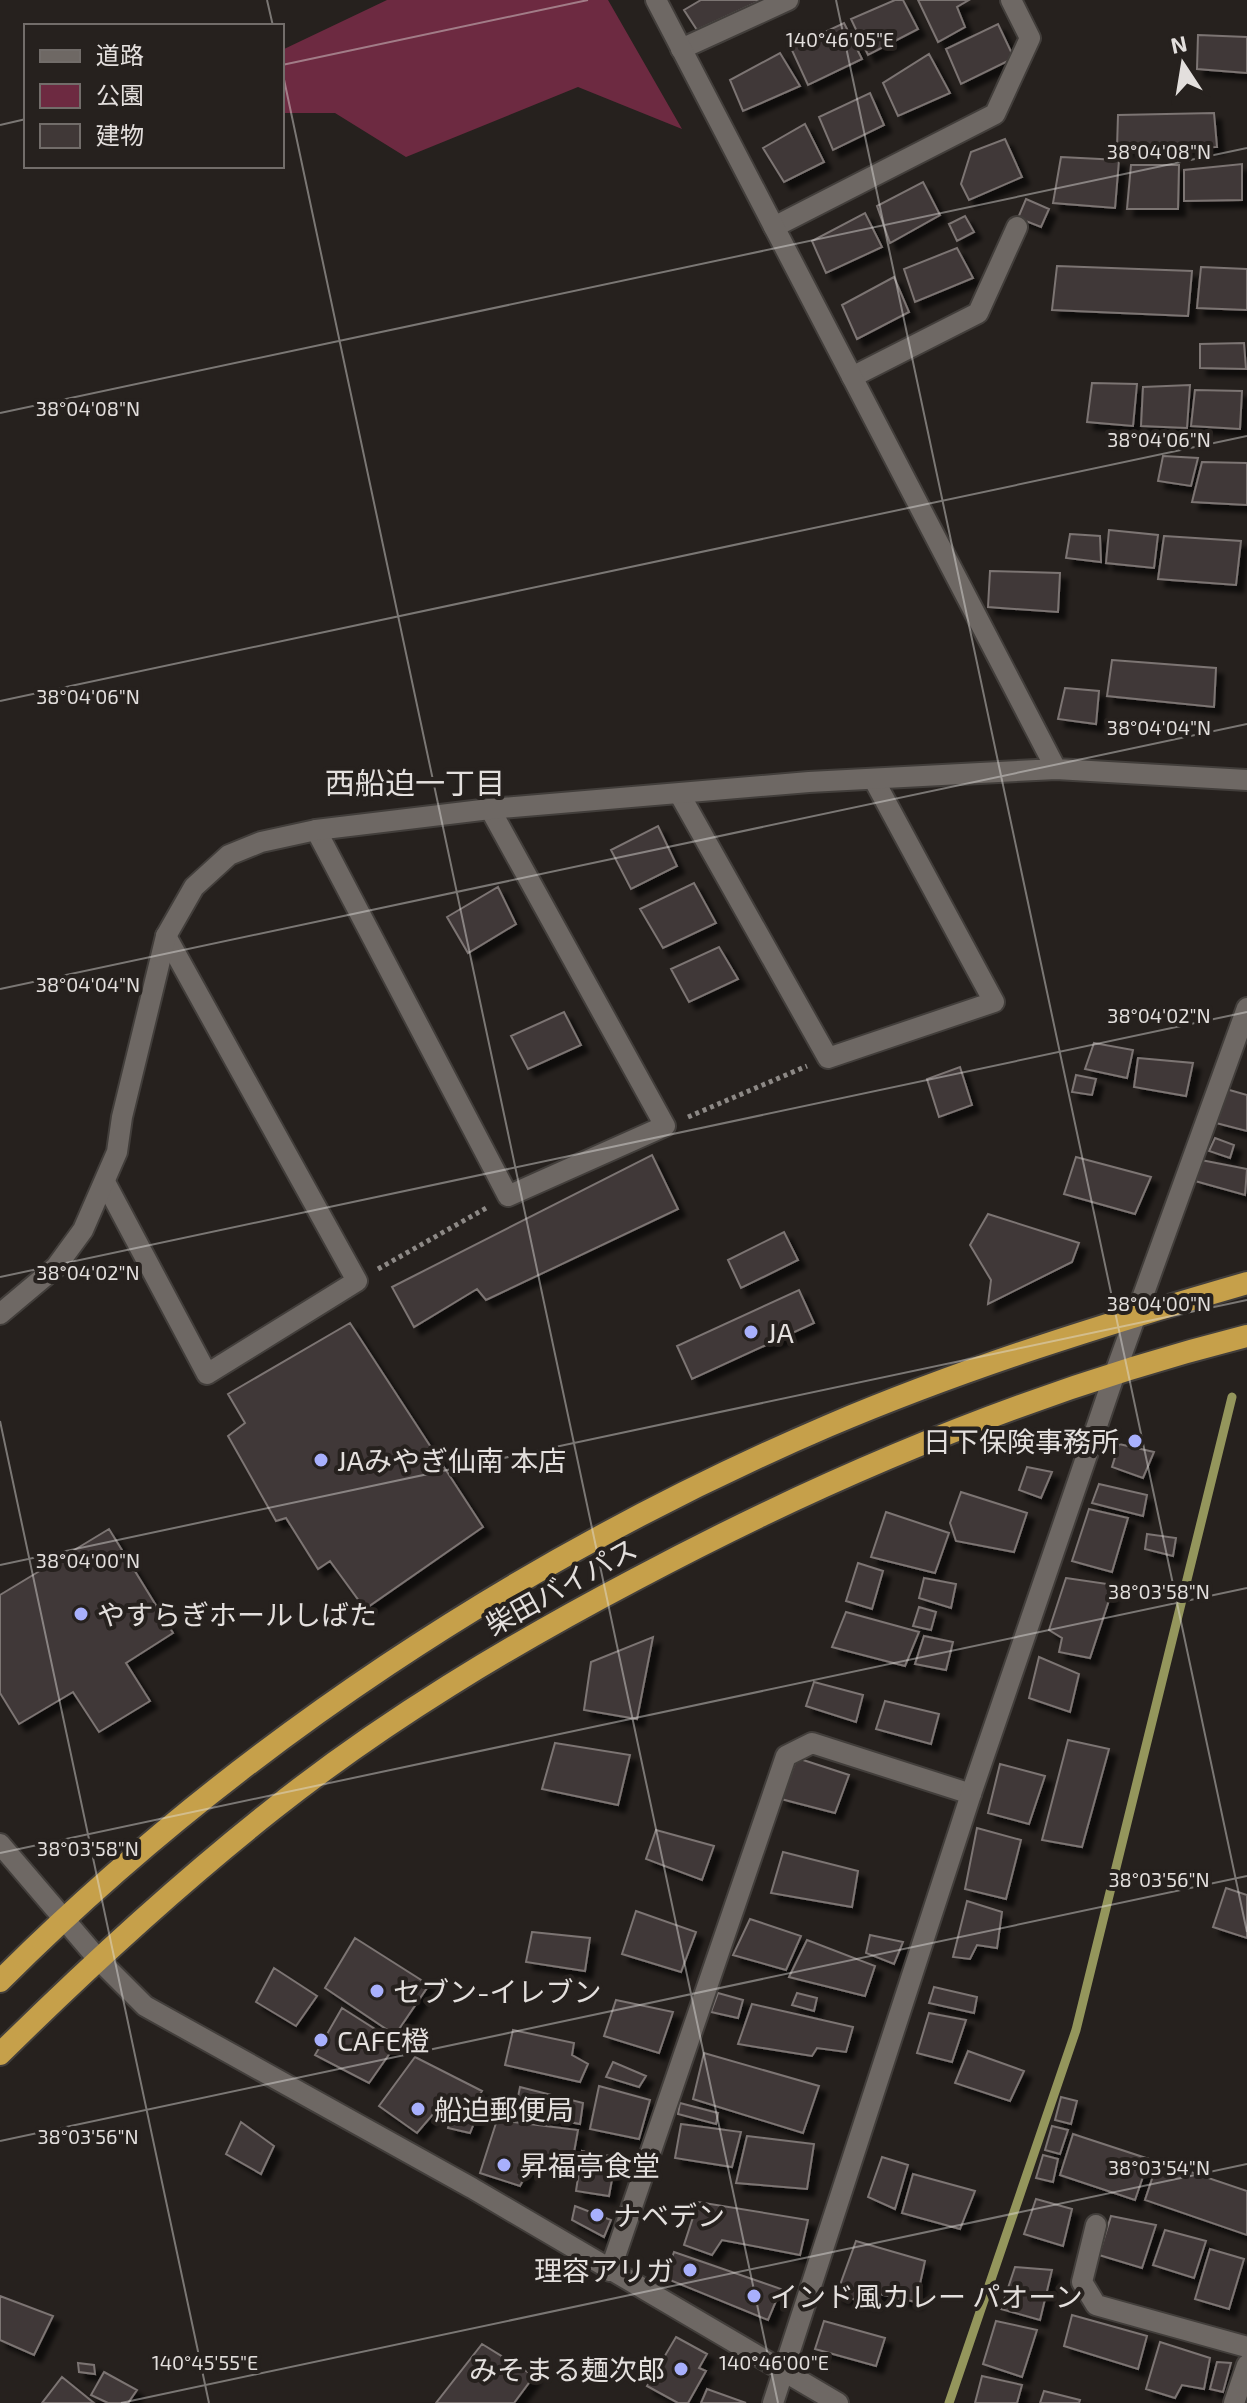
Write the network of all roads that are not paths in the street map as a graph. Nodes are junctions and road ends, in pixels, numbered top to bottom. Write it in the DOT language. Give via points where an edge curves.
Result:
graph roads {
  1 [pos="656,0"];
  2 [pos="788,0"];
  3 [pos="1011,0"];
  4 [pos="681,49"];
  5 [pos="774,227"];
  6 [pos="1017,227"];
  7 [pos="852,377"];
  8 [pos="1056,769"];
  9 [pos="874,780"];
  10 [pos="1247,780"];
  11 [pos="680,795"];
  12 [pos="490,809"];
  13 [pos="316,830"];
  14 [pos="166,936"];
  15 [pos="1247,1008"];
  16 [pos="106,1184"];
  17 [pos="1247,1283"];
  18 [pos="0,1314"];
  19 [pos="1136,1315"];
  20 [pos="1247,1336"];
  21 [pos="1115,1373"];
  22 [pos="971,1794"];
  23 [pos="0,1844"];
  24 [pos="64,1917"];
  25 [pos="98,1959"];
  26 [pos="0,1981"];
  27 [pos="0,2054"];
  28 [pos="1096,2225"];
  29 [pos="610,2271"];
  30 [pos="1247,2347"];
  31 [pos="1247,2365"];
  32 [pos="784,2374"];
  33 [pos="773,2403"];
  34 [pos="838,2403"];
  35 [pos="1234,2403"];
  1 -- 4 [label="street"];
  2 -- 4 [label="street"];
  3 -- 5 [label="street" via="1030,38 995,114"];
  4 -- 5 [label="street"];
  5 -- 7 [label="street"];
  6 -- 7 [label="street" via="978,313"];
  7 -- 8 [label="street"];
  8 -- 9 [label="street"];
  8 -- 10 [label="street"];
  9 -- 11 [label="street"];
  9 -- 11 [label="street" via="994,1002 828,1058"];
  11 -- 12 [label="street"];
  12 -- 13 [label="street"];
  12 -- 13 [label="street" via="665,1126 508,1196"];
  13 -- 14 [label="street" via="229,855 194,887"];
  14 -- 16 [label="street"];
  14 -- 16 [label="street" via="357,1281 207,1374"];
  15 -- 19 [label="street"];
  16 -- 18 [label="street" via="83,1230 56,1267"];
  17 -- 19 [label="highway, 柴田バイパス"];
  19 -- 21 [label="street"];
  19 -- 24 [label="highway, 柴田バイパス" via="828,1426 645,1513 504,1592 267,1752"];
  20 -- 21 [label="highway, 柴田バイパス"];
  21 -- 22 [label="street"];
  21 -- 25 [label="highway, 柴田バイパス" via="836,1479 731,1528 497,1655 275,1808"];
  22 -- 29 [label="street" via="812,1743 786,1756"];
  22 -- 32 [label="street"];
  23 -- 24 [label="street"];
  24 -- 25 [label="street"];
  24 -- 26 [label="highway, 柴田バイパス"];
  25 -- 27 [label="highway, 柴田バイパス"];
  25 -- 29 [label="street" via="145,2006"];
  28 -- 30 [label="street" via="1082,2282 1096,2305"];
  29 -- 32 [label="street"];
  31 -- 35 [label="street"];
  32 -- 33 [label="street"];
  32 -- 34 [label="street"];
}
